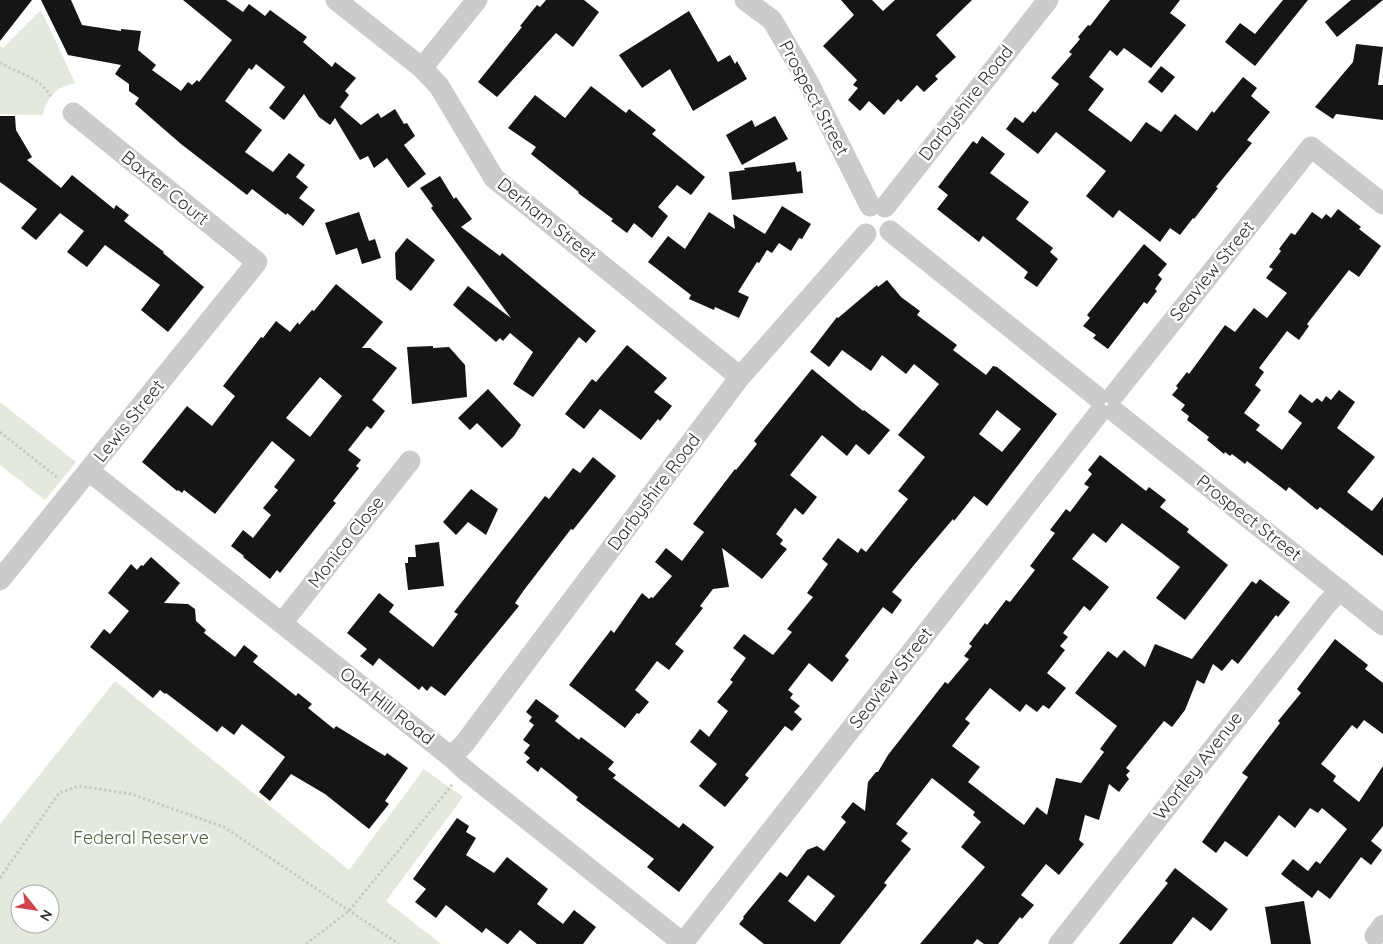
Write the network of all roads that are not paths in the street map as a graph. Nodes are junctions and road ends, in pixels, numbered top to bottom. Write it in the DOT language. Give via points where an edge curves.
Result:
graph roads {
  1 [pos="336,0"];
  2 [pos="477,0"];
  3 [pos="745,0"];
  4 [pos="1048,0"];
  5 [pos="422,68"];
  6 [pos="73,113"];
  7 [pos="1383,204"];
  8 [pos="878,206"];
  9 [pos="890,232"];
  10 [pos="866,234"];
  11 [pos="257,262"];
  12 [pos="740,376"];
  13 [pos="1106,404"];
  14 [pos="410,462"];
  15 [pos="88,471"];
  16 [pos="0,580"];
  17 [pos="1340,590"];
  18 [pos="282,623"];
  19 [pos="1383,624"];
  20 [pos="458,763"];
  21 [pos="684,944"];
  22 [pos="1058,944"];
  1 -- 5 [label="street, Derham Street"];
  2 -- 5 [label="street"];
  3 -- 8 [label="street, Prospect Street" via="772,20"];
  4 -- 8 [label="street, Darbyshire Road"];
  5 -- 12 [label="street, Derham Street" via="439,86 494,178"];
  6 -- 11 [label="street, Baxter Court"];
  7 -- 13 [label="street, Seaview Street" via="1311,147"];
  8 -- 9 [label="street" via="891,212 894,222"];
  8 -- 10 [label="street" via="863,212 860,221"];
  9 -- 10 [label="street" via="876,238"];
  9 -- 13 [label="street, Prospect Street"];
  10 -- 12 [label="street, Darbyshire Road"];
  11 -- 15 [label="street, Lewis Street"];
  12 -- 20 [label="street, Darbyshire Road" via="470,736"];
  13 -- 17 [label="street, Prospect Street"];
  13 -- 21 [label="street, Seaview Street"];
  14 -- 18 [label="street, Monica Close"];
  15 -- 16 [label="street, Lewis Street"];
  15 -- 18 [label="street, Oak Hill Road"];
  17 -- 19 [label="street, Prospect Street"];
  17 -- 22 [label="street, Wortley Avenue"];
  18 -- 20 [label="street, Oak Hill Road"];
  20 -- 21 [label="street, Oak Hill Road"];
}
